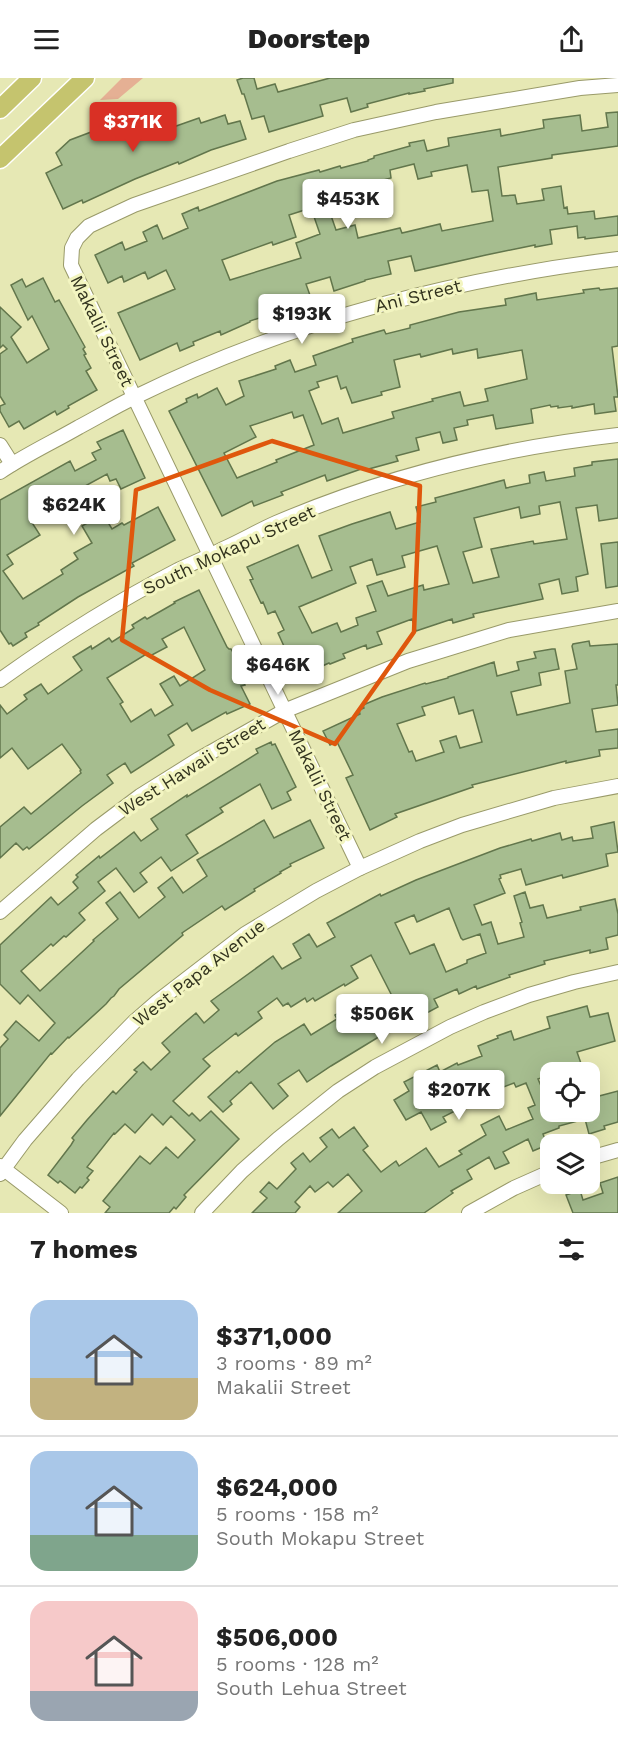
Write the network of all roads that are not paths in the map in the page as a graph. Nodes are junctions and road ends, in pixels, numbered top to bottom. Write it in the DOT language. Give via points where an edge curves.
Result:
graph roads {
  1 [pos="32,78"];
  2 [pos="85,78"];
  3 [pos="618,86"];
  4 [pos="0,108"];
  5 [pos="0,159"];
  6 [pos="618,259"];
  7 [pos="134,397"];
  8 [pos="618,435"];
  9 [pos="0,445"];
  10 [pos="12,464"];
  11 [pos="0,472"];
  12 [pos="210,556"];
  13 [pos="618,611"];
  14 [pos="0,680"];
  15 [pos="284,711"];
  16 [pos="618,786"];
  17 [pos="360,868"];
  18 [pos="0,912"];
  19 [pos="618,972"];
  20 [pos="618,1150"];
  21 [pos="600,1155"];
  22 [pos="1,1170"];
  23 [pos="540,1176"];
  24 [pos="61,1213"];
  25 [pos="202,1213"];
  26 [pos="469,1213"];
  1 -- 4 [label="main road"];
  2 -- 5 [label="main road"];
  3 -- 7 [label="street, Makalii Street" via="547,93 354,130 134,205 89,226 72,248 71,265"];
  6 -- 7 [label="street, Ani Street" via="462,285 330,319 205,365"];
  7 -- 10 [label="street, Ani Street"];
  7 -- 12 [label="street, Makalii Street"];
  8 -- 12 [label="street, South Mokapu Street" via="488,456 398,480 276,524"];
  9 -- 10 [label="street"];
  10 -- 11 [label="street, Ani Street"];
  12 -- 14 [label="street, South Mokapu Street" via="106,610"];
  12 -- 15 [label="street, Makalii Street"];
  13 -- 15 [label="street, West Hawaii Street" via="509,630 475,640 408,661"];
  15 -- 17 [label="street, Makalii Street"];
  15 -- 18 [label="street, West Hawaii Street" via="140,796"];
  16 -- 17 [label="street, West Papa Avenue" via="554,798 462,825"];
  17 -- 22 [label="street, West Papa Avenue" via="245,934 158,1001 78,1078"];
  19 -- 25 [label="street" via="528,995 484,1012 375,1067 278,1139"];
  20 -- 21 [label="street"];
  22 -- 24 [label="street"];
  23 -- 26 [label="street"];
}
